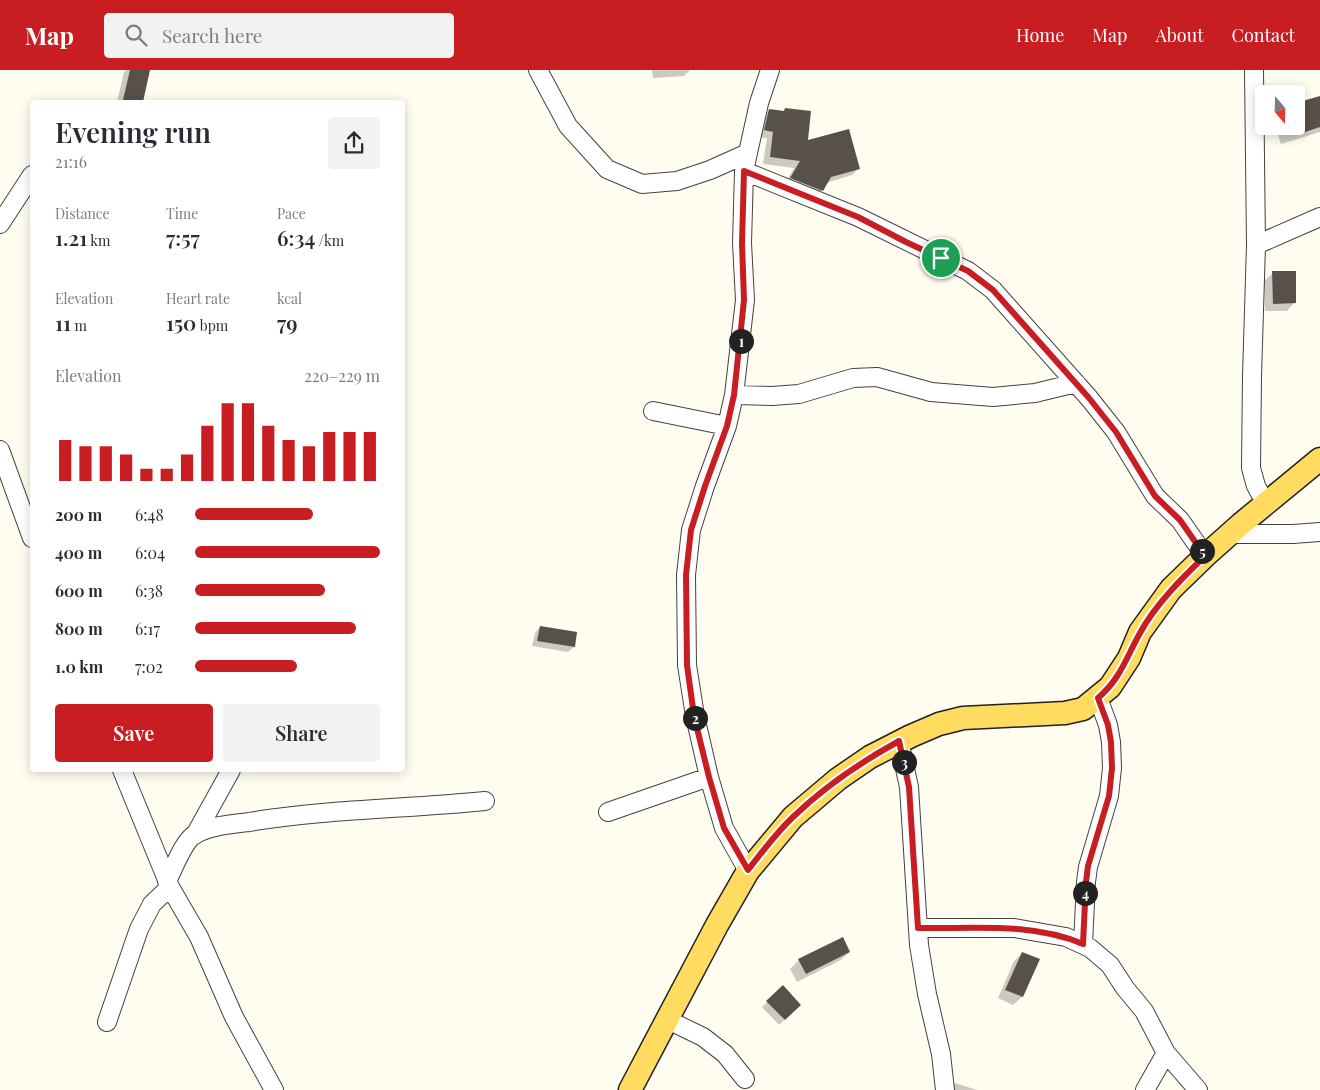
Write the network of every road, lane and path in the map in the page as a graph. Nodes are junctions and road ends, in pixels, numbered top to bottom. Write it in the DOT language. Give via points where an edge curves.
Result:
graph roads {
  1 [pos="538,70"];
  2 [pos="770,70"];
  3 [pos="1254,70"];
  4 [pos="748,153"];
  5 [pos="744,171"];
  6 [pos="30,178"];
  7 [pos="1320,217"];
  8 [pos="0,224"];
  9 [pos="1256,245"];
  10 [pos="1076,383"];
  11 [pos="734,395"];
  12 [pos="653,410"];
  13 [pos="727,426"];
  14 [pos="0,450"];
  15 [pos="1320,459"];
  16 [pos="1266,504"];
  17 [pos="30,518"];
  18 [pos="1320,532"];
  19 [pos="1229,534"];
  20 [pos="1205,556"];
  21 [pos="1098,698"];
  22 [pos="899,741"];
  23 [pos="123,772"];
  24 [pos="230,772"];
  25 [pos="709,777"];
  26 [pos="485,801"];
  27 [pos="608,812"];
  28 [pos="195,834"];
  29 [pos="748,870"];
  30 [pos="169,884"];
  31 [pos="918,928"];
  32 [pos="1083,944"];
  33 [pos="666,1019"];
  34 [pos="107,1022"];
  35 [pos="1166,1053"];
  36 [pos="745,1079"];
  37 [pos="274,1090"];
  38 [pos="630,1090"];
  39 [pos="945,1090"];
  40 [pos="1146,1090"];
  41 [pos="1198,1090"];
  1 -- 4 [label="street" via="568,126 607,169 642,184 677,182"];
  2 -- 4 [label="street"];
  3 -- 9 [label="street"];
  4 -- 5 [label="street"];
  5 -- 10 [label="street" via="858,217 968,271 993,290"];
  5 -- 11 [label="street" via="744,300"];
  6 -- 8 [label="street"];
  7 -- 9 [label="street"];
  9 -- 16 [label="street" via="1251,468"];
  10 -- 11 [label="street" via="1035,393 992,397 931,392 878,377 853,378 799,394"];
  10 -- 20 [label="street" via="1116,432 1155,496 1180,520"];
  11 -- 13 [label="street"];
  12 -- 13 [label="street"];
  13 -- 25 [label="street" via="691,530 686,575 687,665 694,716"];
  14 -- 17 [label="street"];
  15 -- 16 [label="main road"];
  16 -- 19 [label="main road"];
  18 -- 19 [label="street"];
  19 -- 20 [label="main road"];
  20 -- 21 [label="main road" via="1172,589 1140,632 1129,658 1110,688"];
  21 -- 22 [label="main road" via="1082,709 1065,713 963,718"];
  21 -- 32 [label="street" via="1108,725 1112,768 1109,796 1087,874"];
  22 -- 29 [label="main road" via="838,779 793,817"];
  22 -- 31 [label="street" via="909,787"];
  23 -- 30 [label="street"];
  24 -- 28 [label="street"];
  25 -- 27 [label="street"];
  25 -- 29 [label="street" via="724,828"];
  26 -- 28 [label="street" via="267,819"];
  28 -- 30 [label="street" via="188,839"];
  29 -- 33 [label="main road"];
  30 -- 34 [label="street" via="152,904 139,929"];
  30 -- 37 [label="street"];
  31 -- 32 [label="street" via="1014,928 1066,936"];
  31 -- 39 [label="street"];
  32 -- 35 [label="street" via="1110,964 1144,1011"];
  33 -- 36 [label="street" via="703,1037 725,1054"];
  33 -- 38 [label="main road"];
  35 -- 40 [label="street"];
  35 -- 41 [label="street"];
}
